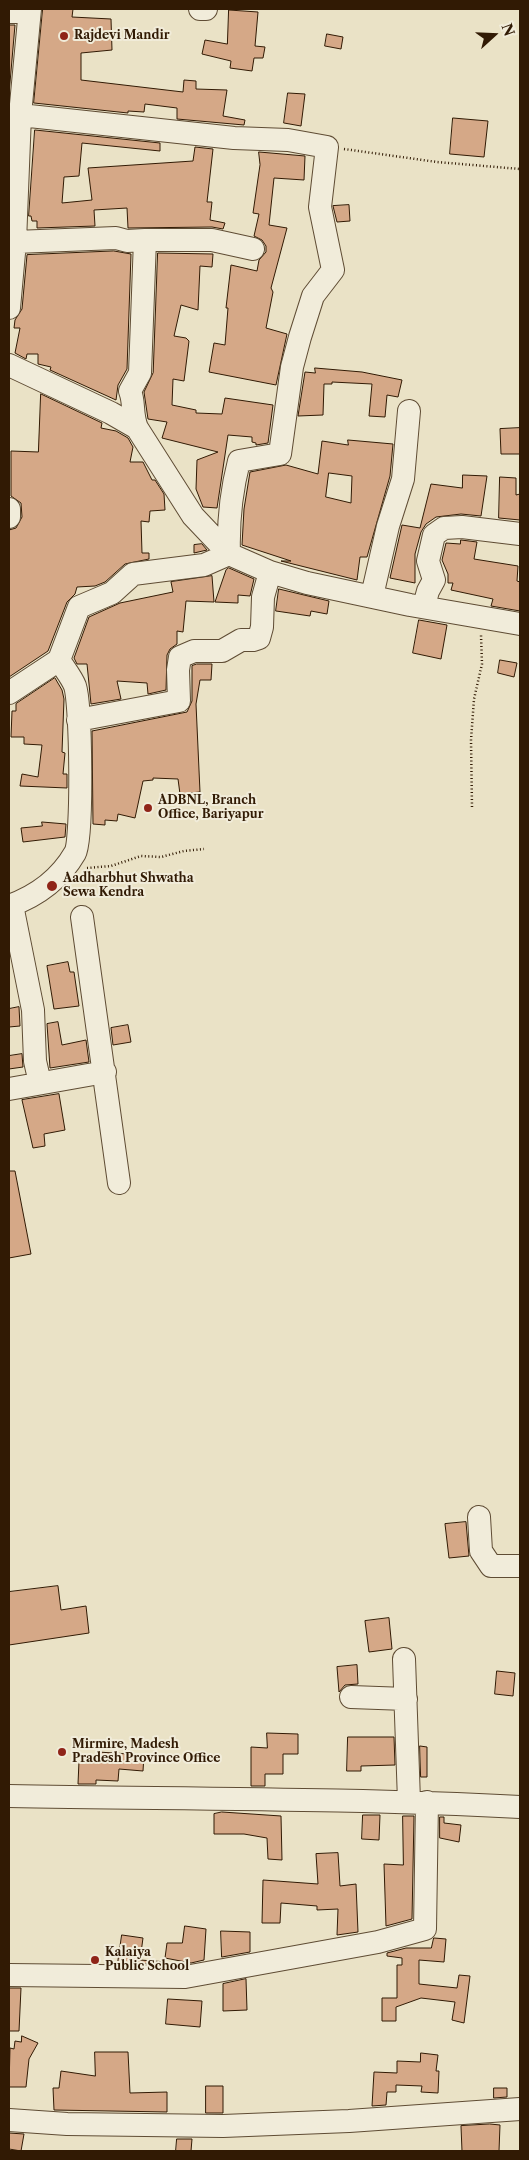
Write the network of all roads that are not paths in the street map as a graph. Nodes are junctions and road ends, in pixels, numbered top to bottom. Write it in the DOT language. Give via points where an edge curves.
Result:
graph roads {
  1 [pos="200,9"];
  2 [pos="206,9"];
  3 [pos="22,11"];
  4 [pos="20,115"];
  5 [pos="146,240"];
  6 [pos="15,242"];
  7 [pos="253,249"];
  8 [pos="9,308"];
  9 [pos="9,365"];
  10 [pos="409,411"];
  11 [pos="137,428"];
  12 [pos="9,509"];
  13 [pos="9,517"];
  14 [pos="520,534"];
  15 [pos="229,554"];
  16 [pos="270,572"];
  17 [pos="372,596"];
  18 [pos="424,606"];
  19 [pos="520,624"];
  20 [pos="59,660"];
  21 [pos="9,694"];
  22 [pos="78,720"];
  23 [pos="10,906"];
  24 [pos="82,917"];
  25 [pos="104,1072"];
  26 [pos="40,1082"];
  27 [pos="9,1089"];
  28 [pos="119,1183"];
  29 [pos="479,1517"];
  30 [pos="520,1566"];
  31 [pos="404,1659"];
  32 [pos="351,1696"];
  33 [pos="406,1699"];
  34 [pos="9,1796"];
  35 [pos="418,1802"];
  36 [pos="520,1807"];
  37 [pos="9,1975"];
  38 [pos="520,2109"];
  39 [pos="9,2120"];
  1 -- 2 [label="street"];
  3 -- 4 [label="street"];
  4 -- 6 [label="street"];
  4 -- 15 [label="street" via="234,138 288,140 328,147 320,207 333,270 313,296 300,337 292,367 280,454 239,461 228,528"];
  5 -- 6 [label="street"];
  5 -- 7 [label="street" via="212,240"];
  5 -- 11 [label="street" via="140,373 130,391"];
  6 -- 8 [label="street"];
  9 -- 11 [label="street"];
  10 -- 17 [label="street" via="403,479"];
  11 -- 15 [label="street" via="193,516"];
  12 -- 13 [label="street"];
  14 -- 18 [label="street" via="462,527 444,528 434,535 428,561 434,580"];
  15 -- 16 [label="street"];
  15 -- 20 [label="street" via="204,565 133,574 112,593 79,607"];
  16 -- 17 [label="street"];
  16 -- 22 [label="street" via="263,596 259,638 242,640 222,651 194,651 180,657 179,701"];
  17 -- 18 [label="street"];
  18 -- 19 [label="street"];
  20 -- 21 [label="street"];
  20 -- 22 [label="street" via="75,686"];
  22 -- 23 [label="street" via="80,817 77,851 55,881"];
  23 -- 26 [label="street" via="33,1010 35,1062"];
  24 -- 25 [label="street"];
  25 -- 26 [label="street"];
  25 -- 28 [label="street"];
  26 -- 27 [label="street"];
  29 -- 30 [label="street" via="481,1551 491,1566"];
  31 -- 33 [label="street"];
  32 -- 33 [label="street"];
  33 -- 35 [label="street"];
  34 -- 35 [label="street"];
  35 -- 36 [label="street"];
  35 -- 37 [label="street" via="425,1929 378,1942 185,1977"];
  38 -- 39 [label="street" via="223,2126"];
}
